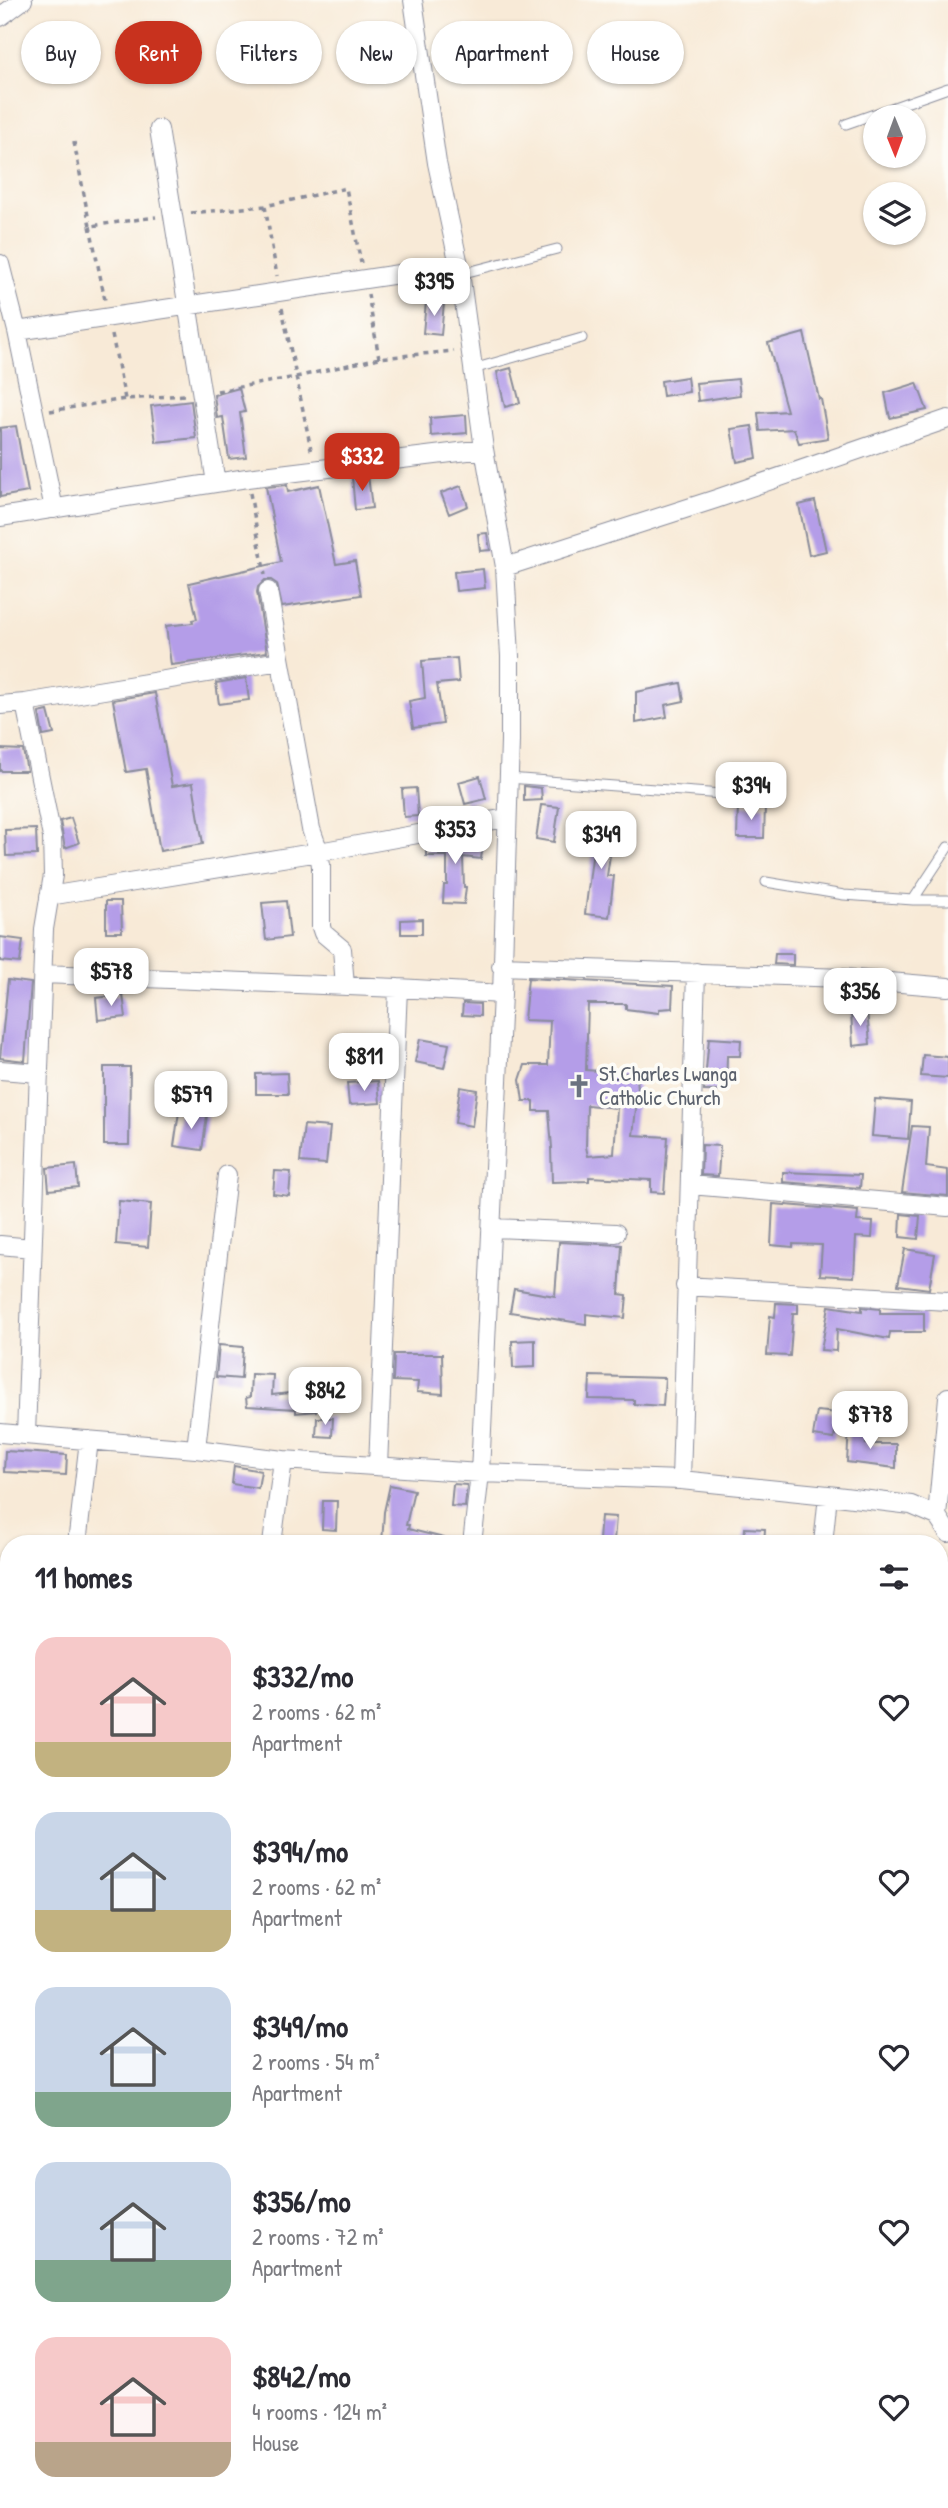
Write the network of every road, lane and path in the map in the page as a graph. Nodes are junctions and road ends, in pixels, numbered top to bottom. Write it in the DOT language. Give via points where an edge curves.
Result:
graph roads {
  1 [pos="23,0"];
  2 [pos="413,0"];
  3 [pos="0,17"];
  4 [pos="948,88"];
  5 [pos="846,124"];
  6 [pos="159,129"];
  7 [pos="265,206"];
  8 [pos="557,249"];
  9 [pos="0,264"];
  10 [pos="459,270"];
  11 [pos="279,291"];
  12 [pos="187,304"];
  13 [pos="17,331"];
  14 [pos="582,338"];
  15 [pos="470,349"];
  16 [pos="473,369"];
  17 [pos="296,377"];
  18 [pos="200,394"];
  19 [pos="33,414"];
  20 [pos="948,419"];
  21 [pos="484,449"];
  22 [pos="316,470"];
  23 [pos="247,478"];
  24 [pos="216,482"];
  25 [pos="54,509"];
  26 [pos="0,517"];
  27 [pos="505,567"];
  28 [pos="268,591"];
  29 [pos="280,661"];
  30 [pos="24,704"];
  31 [pos="0,705"];
  32 [pos="508,778"];
  33 [pos="774,798"];
  34 [pos="506,818"];
  35 [pos="948,847"];
  36 [pos="319,852"];
  37 [pos="766,882"];
  38 [pos="49,896"];
  39 [pos="913,900"];
  40 [pos="948,900"];
  41 [pos="501,966"];
  42 [pos="696,972"];
  43 [pos="43,974"];
  44 [pos="345,986"];
  45 [pos="948,987"];
  46 [pos="398,988"];
  47 [pos="502,994"];
  48 [pos="0,1070"];
  49 [pos="40,1073"];
  50 [pos="227,1175"];
  51 [pos="690,1185"];
  52 [pos="948,1207"];
  53 [pos="491,1228"];
  54 [pos="616,1233"];
  55 [pos="0,1245"];
  56 [pos="32,1248"];
  57 [pos="685,1286"];
  58 [pos="948,1301"];
  59 [pos="948,1396"];
  60 [pos="0,1433"];
  61 [pos="26,1435"];
  62 [pos="89,1440"];
  63 [pos="196,1449"];
  64 [pos="283,1460"];
  65 [pos="378,1466"];
  66 [pos="480,1473"];
  67 [pos="681,1480"];
  68 [pos="828,1495"];
  69 [pos="936,1516"];
  70 [pos="948,1533"];
  71 [pos="78,1535"];
  72 [pos="273,1535"];
  73 [pos="473,1535"];
  74 [pos="824,1535"];
  1 -- 3 [label="street"];
  2 -- 10 [label="street"];
  4 -- 5 [label="lane"];
  6 -- 12 [label="street"];
  7 -- 11 [label="path"];
  8 -- 10 [label="lane"];
  9 -- 13 [label="street"];
  10 -- 11 [label="street"];
  10 -- 15 [label="street"];
  11 -- 12 [label="street"];
  11 -- 17 [label="path"];
  12 -- 13 [label="street"];
  12 -- 18 [label="street"];
  13 -- 19 [label="street"];
  14 -- 16 [label="lane"];
  15 -- 16 [label="street"];
  15 -- 17 [label="path" via="379,358"];
  16 -- 21 [label="street"];
  17 -- 18 [label="path"];
  17 -- 22 [label="path"];
  18 -- 19 [label="path" via="125,399"];
  18 -- 24 [label="street"];
  19 -- 25 [label="street"];
  20 -- 27 [label="street"];
  21 -- 22 [label="street"];
  21 -- 27 [label="street"];
  22 -- 23 [label="street"];
  23 -- 24 [label="street"];
  23 -- 28 [label="path"];
  24 -- 25 [label="street"];
  25 -- 26 [label="street"];
  27 -- 32 [label="street" via="510,656"];
  28 -- 29 [label="street"];
  29 -- 30 [label="street"];
  29 -- 36 [label="street"];
  30 -- 31 [label="street"];
  30 -- 38 [label="street" via="51,837"];
  32 -- 33 [label="lane"];
  32 -- 34 [label="street"];
  34 -- 36 [label="street"];
  34 -- 41 [label="street"];
  35 -- 39 [label="lane"];
  36 -- 38 [label="street"];
  36 -- 44 [label="street" via="321,927 342,949"];
  37 -- 39 [label="lane"];
  38 -- 43 [label="street"];
  39 -- 40 [label="lane"];
  41 -- 42 [label="street"];
  41 -- 47 [label="street"];
  42 -- 45 [label="street"];
  42 -- 51 [label="street"];
  43 -- 44 [label="street"];
  43 -- 49 [label="street"];
  44 -- 46 [label="street"];
  46 -- 47 [label="street"];
  46 -- 65 [label="street"];
  47 -- 53 [label="street"];
  48 -- 49 [label="street"];
  49 -- 56 [label="street"];
  50 -- 63 [label="street"];
  51 -- 52 [label="street"];
  51 -- 57 [label="street"];
  53 -- 54 [label="street"];
  53 -- 66 [label="street"];
  55 -- 56 [label="street"];
  56 -- 61 [label="street"];
  57 -- 58 [label="street"];
  57 -- 67 [label="street"];
  59 -- 69 [label="street"];
  60 -- 61 [label="street"];
  61 -- 62 [label="street"];
  62 -- 63 [label="street"];
  62 -- 71 [label="street"];
  63 -- 64 [label="street"];
  64 -- 65 [label="street"];
  64 -- 72 [label="street"];
  65 -- 66 [label="street"];
  66 -- 67 [label="street"];
  66 -- 73 [label="street"];
  67 -- 68 [label="street"];
  68 -- 69 [label="street" via="911,1505"];
  68 -- 74 [label="street"];
  69 -- 70 [label="street"];
}
